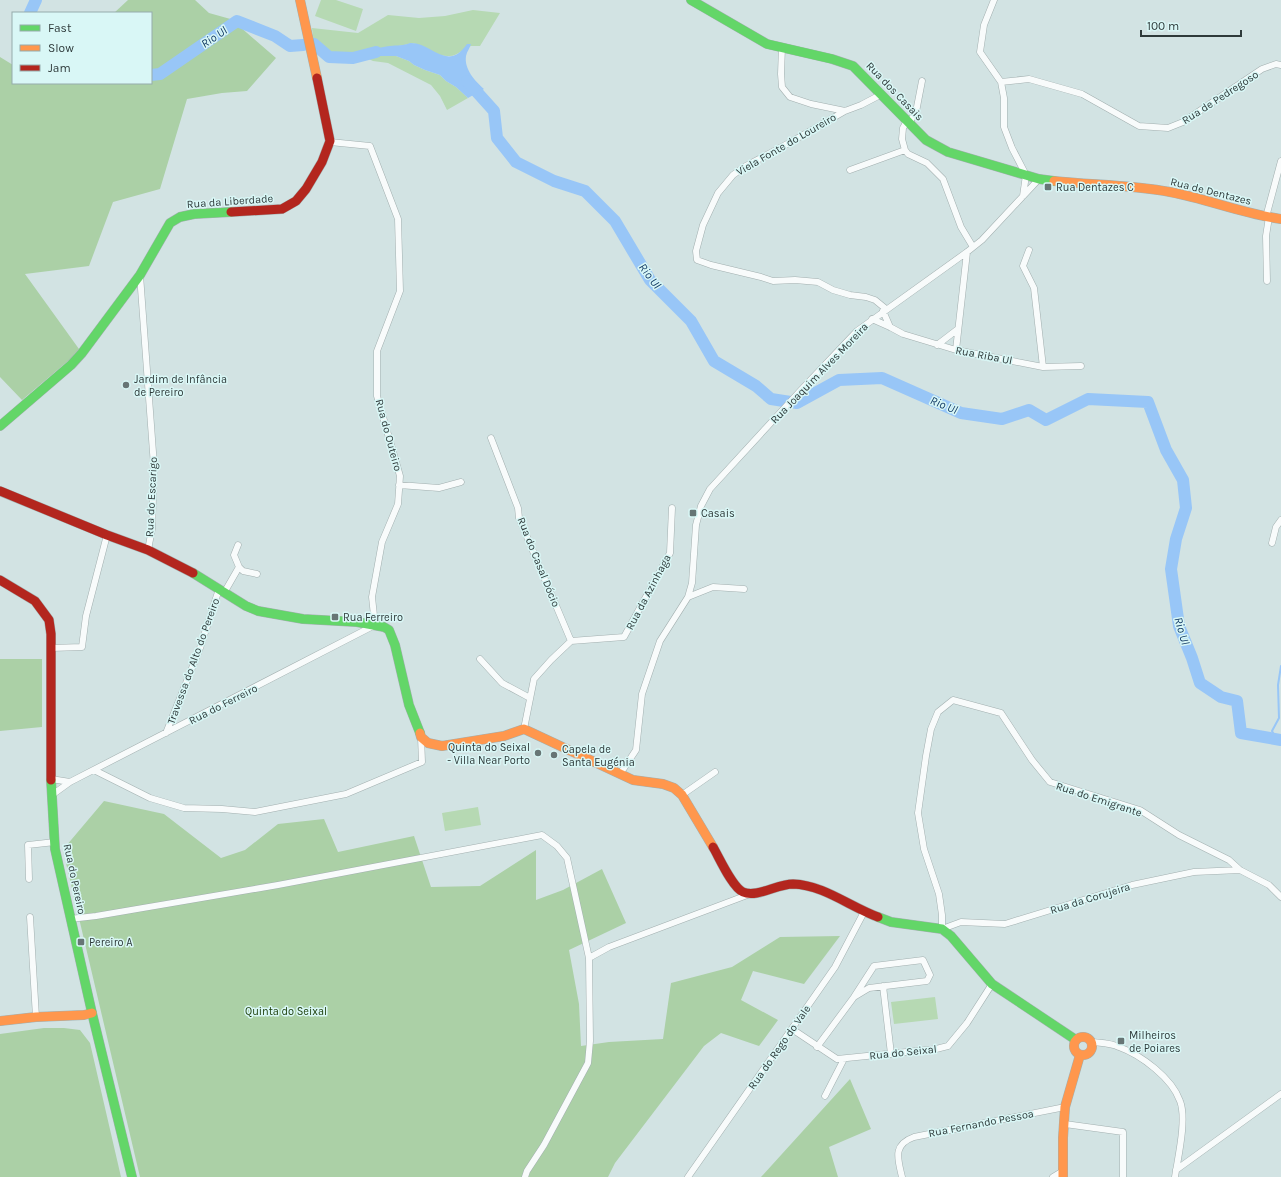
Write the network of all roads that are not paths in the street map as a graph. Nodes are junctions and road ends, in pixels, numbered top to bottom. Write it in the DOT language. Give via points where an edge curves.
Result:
graph roads {
  1 [pos="300,0"];
  2 [pos="691,0"];
  3 [pos="994,0"];
  4 [pos="782,48"];
  5 [pos="1281,65"];
  6 [pos="922,81"];
  7 [pos="1001,82"];
  8 [pos="882,94"];
  9 [pos="845,111"];
  10 [pos="908,122"];
  11 [pos="330,142"];
  12 [pos="905,150"];
  13 [pos="1281,164"];
  14 [pos="850,170"];
  15 [pos="1026,175"];
  16 [pos="1039,179"];
  17 [pos="1023,196"];
  18 [pos="1268,217"];
  19 [pos="1281,219"];
  20 [pos="973,247"];
  21 [pos="1029,250"];
  22 [pos="967,252"];
  23 [pos="140,275"];
  24 [pos="1267,281"];
  25 [pos="885,310"];
  26 [pos="872,320"];
  27 [pos="890,327"];
  28 [pos="958,329"];
  29 [pos="937,345"];
  30 [pos="956,350"];
  31 [pos="1081,366"];
  32 [pos="1043,367"];
  33 [pos="0,426"];
  34 [pos="491,438"];
  35 [pos="462,482"];
  36 [pos="399,485"];
  37 [pos="0,491"];
  38 [pos="672,508"];
  39 [pos="1281,520"];
  40 [pos="107,535"];
  41 [pos="1272,543"];
  42 [pos="238,545"];
  43 [pos="148,550"];
  44 [pos="239,567"];
  45 [pos="257,574"];
  46 [pos="0,580"];
  47 [pos="744,589"];
  48 [pos="222,591"];
  49 [pos="688,597"];
  50 [pos="375,625"];
  51 [pos="571,641"];
  52 [pos="51,648"];
  53 [pos="480,659"];
  54 [pos="530,698"];
  55 [pos="524,729"];
  56 [pos="166,733"];
  57 [pos="421,737"];
  58 [pos="94,770"];
  59 [pos="714,772"];
  60 [pos="620,774"];
  61 [pos="51,779"];
  62 [pos="70,782"];
  63 [pos="52,795"];
  64 [pos="682,795"];
  65 [pos="54,842"];
  66 [pos="1240,870"];
  67 [pos="29,879"];
  68 [pos="750,894"];
  69 [pos="1281,896"];
  70 [pos="864,912"];
  71 [pos="30,917"];
  72 [pos="70,919"];
  73 [pos="942,929"];
  74 [pos="589,958"];
  75 [pos="992,984"];
  76 [pos="883,986"];
  77 [pos="854,997"];
  78 [pos="92,1013"];
  79 [pos="36,1017"];
  80 [pos="0,1021"];
  81 [pos="792,1029"];
  82 [pos="1076,1040"];
  83 [pos="1092,1042"];
  84 [pos="818,1047"];
  85 [pos="892,1054"];
  86 [pos="1080,1055"];
  87 [pos="844,1059"];
  88 [pos="1281,1094"];
  89 [pos="825,1096"];
  90 [pos="1065,1107"];
  91 [pos="1065,1124"];
  92 [pos="1176,1170"];
  93 [pos="1063,1174"];
  94 [pos="132,1177"];
  95 [pos="525,1177"];
  96 [pos="688,1177"];
  97 [pos="902,1177"];
  98 [pos="1053,1177"];
  99 [pos="1123,1177"];
  100 [pos="1175,1177"];
  1 -- 11 [label="street"];
  2 -- 4 [label="street, Rua dos Casais" via="767,44"];
  3 -- 7 [label="street" via="984,25 980,52"];
  4 -- 8 [label="street, Rua dos Casais" via="853,66"];
  4 -- 9 [label="street" via="782,87 790,97"];
  5 -- 7 [label="street, Rua de Pedregoso" via="1276,64 1262,69 1183,122 1168,128 1139,126 1082,94 1029,79"];
  6 -- 10 [label="street" via="916,112"];
  7 -- 15 [label="street" via="1004,127"];
  8 -- 9 [label="street"];
  8 -- 10 [label="street, Rua dos Casais"];
  9 -- 25 [label="street, Viela Fonte do Loureiro" via="733,175 718,193 703,225 696,251 698,260 711,265 773,281 818,282 833,290 875,300"];
  10 -- 12 [label="street" via="903,128 902,140"];
  10 -- 15 [label="street, Rua dos Casais" via="926,140 948,152"];
  11 -- 23 [label="street, Rua da Liberdade" via="306,190 291,205 273,210 180,217 164,232"];
  11 -- 36 [label="street, Rua do Outeiro" via="370,146 398,219 400,291 377,351 377,396 400,476"];
  12 -- 14 [label="street"];
  12 -- 20 [label="street" via="927,163 944,179 961,227"];
  13 -- 18 [label="street"];
  15 -- 16 [label="street, Rua dos Casais"];
  15 -- 17 [label="street"];
  16 -- 17 [label="street, Rua Joaquim Alves Moreira"];
  16 -- 18 [label="street, Rua de Dentazes" via="1169,192"];
  17 -- 20 [label="street, Rua Joaquim Alves Moreira"];
  18 -- 19 [label="street, Rua de Dentazes"];
  18 -- 24 [label="street"];
  20 -- 22 [label="street, Rua Joaquim Alves Moreira"];
  21 -- 32 [label="street" via="1023,266 1034,288"];
  22 -- 25 [label="street, Rua Joaquim Alves Moreira"];
  22 -- 28 [label="street"];
  23 -- 33 [label="street, Rua da Liberdade" via="76,360"];
  23 -- 43 [label="street, Rua do Escarigo" via="154,466 152,529"];
  25 -- 26 [label="street, Rua Joaquim Alves Moreira"];
  25 -- 27 [label="street"];
  26 -- 27 [label="street, Rua Riba Ul"];
  26 -- 49 [label="street, Rua Joaquim Alves Moreira" via="857,331 800,390 710,490 701,506 696,524 692,583"];
  27 -- 29 [label="street, Rua Riba Ul"];
  28 -- 29 [label="street"];
  28 -- 30 [label="street"];
  29 -- 30 [label="street, Rua Riba Ul"];
  30 -- 32 [label="street, Rua Riba Ul"];
  31 -- 32 [label="street, Rua Riba Ul"];
  34 -- 51 [label="street, Rua do Casal Dócio" via="518,508 519,518"];
  35 -- 36 [label="street" via="438,488"];
  36 -- 50 [label="street, Rua do Outeiro" via="398,504 382,542 372,598"];
  37 -- 40 [label="street"];
  38 -- 51 [label="street, Rua da Azinhaga" via="670,553 624,637"];
  39 -- 41 [label="street" via="1276,527"];
  40 -- 43 [label="street"];
  40 -- 52 [label="street" via="86,616 82,647"];
  42 -- 44 [label="street" via="234,555"];
  43 -- 48 [label="street" via="183,567"];
  44 -- 45 [label="street" via="243,571"];
  44 -- 48 [label="street, Travessa do Alto do Pereiro"];
  46 -- 52 [label="street, Rua do Pereiro" via="35,601 49,620"];
  47 -- 49 [label="street" via="713,587"];
  48 -- 50 [label="street" via="246,606 272,614"];
  48 -- 56 [label="street, Travessa do Alto do Pereiro"];
  49 -- 60 [label="street, Rua Joaquim Alves Moreira" via="660,641 642,694 636,750"];
  50 -- 56 [label="street, Rua do Ferreiro"];
  50 -- 57 [label="street" via="384,627 392,635 408,705"];
  51 -- 54 [label="street" via="534,679"];
  52 -- 61 [label="street, Rua do Pereiro"];
  53 -- 54 [label="street" via="502,683"];
  54 -- 55 [label="street"];
  55 -- 57 [label="street" via="504,736 442,746 429,744"];
  55 -- 60 [label="street"];
  56 -- 58 [label="street, Rua do Ferreiro"];
  57 -- 58 [label="street" via="422,762 346,794 255,812 184,808 150,798"];
  58 -- 62 [label="street, Rua do Ferreiro"];
  59 -- 64 [label="street"];
  60 -- 64 [label="street" via="633,780 663,784 674,788"];
  61 -- 62 [label="street"];
  61 -- 63 [label="street, Rua do Pereiro"];
  62 -- 63 [label="street, Rua do Ferreiro"];
  63 -- 65 [label="street, Rua do Pereiro"];
  64 -- 68 [label="street" via="734,883 742,891"];
  65 -- 67 [label="street" via="28,845"];
  65 -- 72 [label="street, Rua do Pereiro"];
  66 -- 69 [label="street, Rua do Emigrante" via="1269,885"];
  66 -- 73 [label="street, Rua da Corujeira" via="1194,872 1132,885 1005,924 961,922"];
  66 -- 73 [label="street, Rua do Emigrante" via="1229,860 1178,835 1140,810 1050,782 1001,713 953,700 938,712 931,729 918,814 924,849 939,894"];
  68 -- 70 [label="street" via="784,885 803,885 821,890"];
  68 -- 74 [label="street" via="609,947"];
  70 -- 73 [label="street" via="891,922"];
  70 -- 81 [label="street, Rua do Rego do Vale" via="835,967"];
  71 -- 79 [label="street"];
  72 -- 74 [label="street" via="278,885 542,835 557,846 566,858"];
  72 -- 78 [label="street, Rua do Pereiro"];
  73 -- 75 [label="street"];
  74 -- 95 [label="street" via="588,1063"];
  75 -- 82 [label="street"];
  75 -- 85 [label="street, Rua do Seixal" via="967,1023 948,1046"];
  76 -- 77 [label="street" via="869,988"];
  76 -- 77 [label="street" via="927,981 930,974 923,960 874,966"];
  76 -- 85 [label="street"];
  77 -- 84 [label="street"];
  78 -- 79 [label="street"];
  78 -- 94 [label="street, Rua do Pereiro"];
  79 -- 80 [label="street"];
  81 -- 84 [label="street, Rua do Seixal"];
  81 -- 96 [label="street, Rua do Rego do Vale"];
  82 -- 83 [label="street" via="1084,1037"];
  82 -- 86 [label="street" via="1074,1049"];
  83 -- 86 [label="street" via="1093,1048 1089,1054"];
  83 -- 92 [label="street" via="1118,1046 1132,1052 1159,1071 1174,1090 1180,1101 1183,1120"];
  84 -- 87 [label="street, Rua do Seixal" via="837,1059"];
  85 -- 87 [label="street, Rua do Seixal"];
  86 -- 90 [label="street"];
  87 -- 89 [label="street"];
  88 -- 92 [label="street"];
  90 -- 91 [label="street"];
  90 -- 97 [label="street, Rua Fernando Pessoa" via="906,1140 900,1146 898,1156"];
  91 -- 93 [label="street"];
  91 -- 99 [label="street" via="1123,1132"];
  92 -- 100 [label="street"];
  93 -- 98 [label="street"];
}
